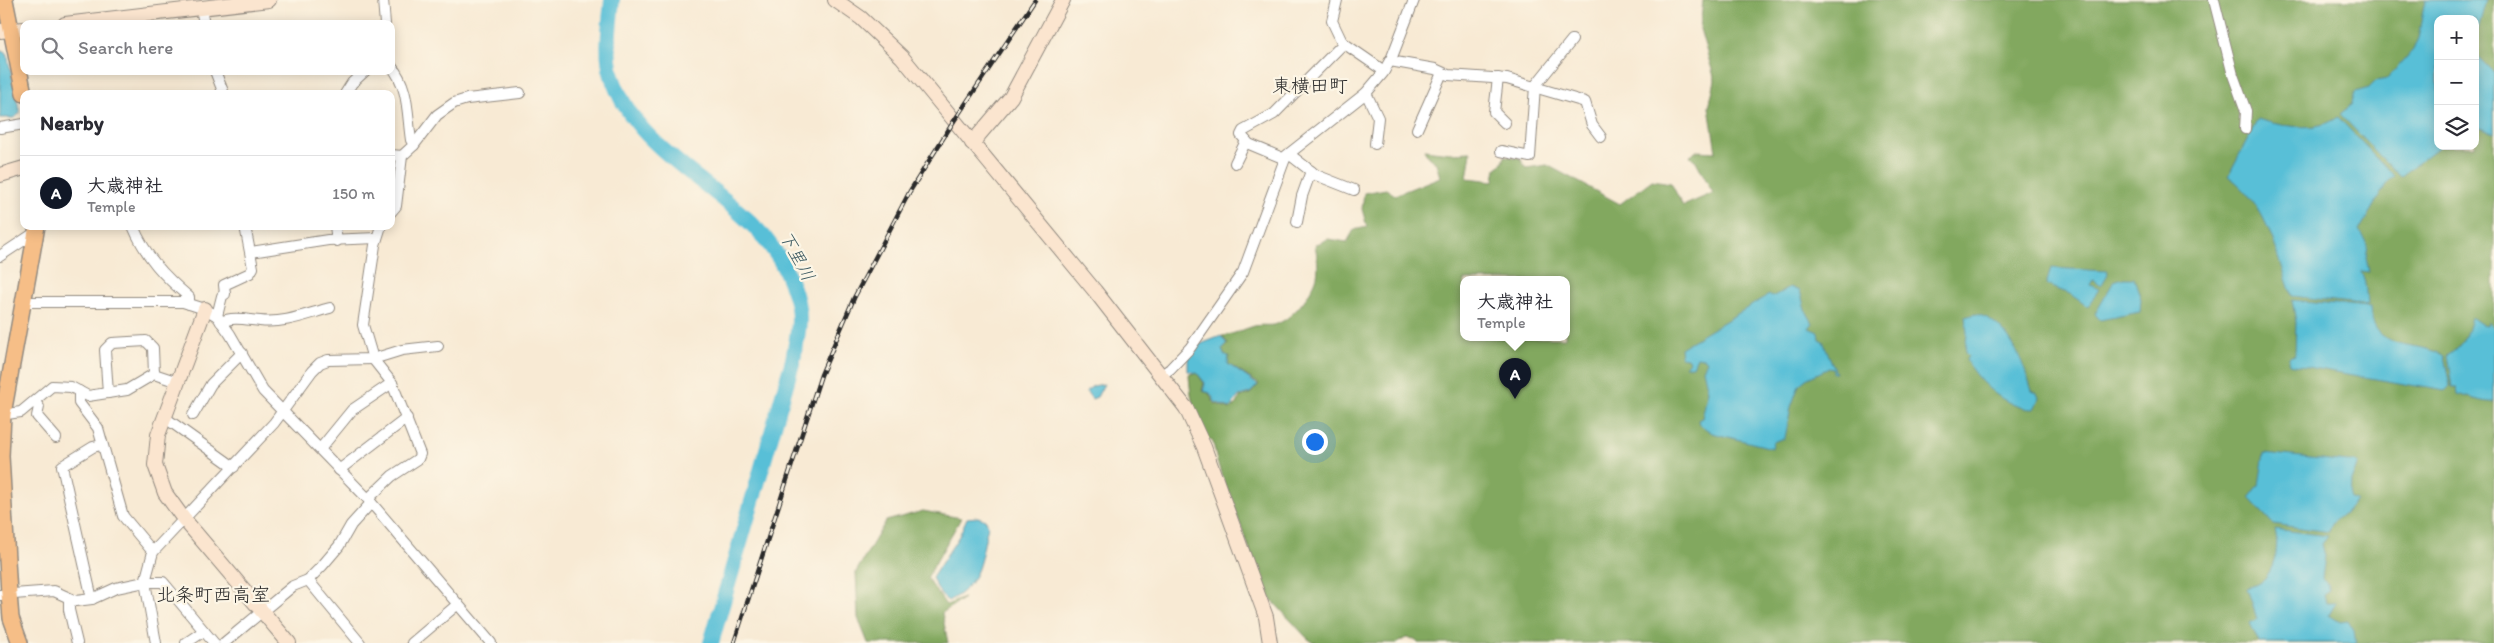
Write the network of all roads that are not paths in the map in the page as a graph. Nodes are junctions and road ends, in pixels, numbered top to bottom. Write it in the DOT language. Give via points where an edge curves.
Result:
graph roads {
  1 [pos="4,0"];
  2 [pos="260,0"];
  3 [pos="382,0"];
  4 [pos="835,0"];
  5 [pos="1063,0"];
  6 [pos="1414,0"];
  7 [pos="2214,0"];
  8 [pos="1334,2"];
  9 [pos="201,8"];
  10 [pos="100,20"];
  11 [pos="203,20"];
  12 [pos="384,20"];
  13 [pos="9,28"];
  14 [pos="1572,40"];
  15 [pos="1344,43"];
  16 [pos="1390,61"];
  17 [pos="1384,71"];
  18 [pos="395,72"];
  19 [pos="1442,72"];
  20 [pos="217,75"];
  21 [pos="361,75"];
  22 [pos="1498,78"];
  23 [pos="1534,86"];
  24 [pos="23,90"];
  25 [pos="222,90"];
  26 [pos="348,90"];
  27 [pos="520,93"];
  28 [pos="1366,94"];
  29 [pos="1505,123"];
  30 [pos="20,125"];
  31 [pos="0,128"];
  32 [pos="2245,129"];
  33 [pos="1417,130"];
  34 [pos="1601,137"];
  35 [pos="1246,141"];
  36 [pos="972,143"];
  37 [pos="414,144"];
  38 [pos="1375,144"];
  39 [pos="1501,151"];
  40 [pos="395,155"];
  41 [pos="402,156"];
  42 [pos="1287,156"];
  43 [pos="1234,163"];
  44 [pos="20,169"];
  45 [pos="1311,171"];
  46 [pos="0,174"];
  47 [pos="1354,190"];
  48 [pos="395,207"];
  49 [pos="1297,222"];
  50 [pos="36,230"];
  51 [pos="37,230"];
  52 [pos="135,230"];
  53 [pos="246,230"];
  54 [pos="336,230"];
  55 [pos="380,230"];
  56 [pos="377,238"];
  57 [pos="337,241"];
  58 [pos="251,252"];
  59 [pos="0,256"];
  60 [pos="25,302"];
  61 [pos="189,304"];
  62 [pos="330,308"];
  63 [pos="205,309"];
  64 [pos="219,319"];
  65 [pos="438,346"];
  66 [pos="242,353"];
  67 [pos="373,358"];
  68 [pos="154,374"];
  69 [pos="1160,376"];
  70 [pos="178,382"];
  71 [pos="392,383"];
  72 [pos="79,391"];
  73 [pos="108,393"];
  74 [pos="34,402"];
  75 [pos="281,412"];
  76 [pos="2,415"];
  77 [pos="193,415"];
  78 [pos="164,417"];
  79 [pos="407,418"];
  80 [pos="56,438"];
  81 [pos="101,445"];
  82 [pos="321,448"];
  83 [pos="234,468"];
  84 [pos="340,470"];
  85 [pos="370,501"];
  86 [pos="183,518"];
  87 [pos="153,552"];
  88 [pos="308,580"];
  89 [pos="145,582"];
  90 [pos="4,594"];
  91 [pos="69,598"];
  92 [pos="92,599"];
  93 [pos="458,604"];
  94 [pos="262,611"];
  95 [pos="204,631"];
  96 [pos="418,641"];
  97 [pos="20,643"];
  98 [pos="77,643"];
  99 [pos="156,643"];
  100 [pos="186,643"];
  101 [pos="214,643"];
  102 [pos="224,643"];
  103 [pos="288,643"];
  104 [pos="360,643"];
  105 [pos="491,643"];
  106 [pos="1270,643"];
  1 -- 13 [label="main road"];
  2 -- 9 [label="street"];
  3 -- 12 [label="street"];
  4 -- 36 [label="street" via="861,18 902,57"];
  5 -- 36 [label="street" via="1011,97"];
  6 -- 16 [label="street"];
  7 -- 32 [label="street" via="2233,75 2246,110"];
  8 -- 15 [label="street" via="1332,21"];
  9 -- 10 [label="street"];
  9 -- 11 [label="street"];
  13 -- 24 [label="main road"];
  14 -- 23 [label="street"];
  15 -- 17 [label="street"];
  15 -- 35 [label="street" via="1274,114 1243,131 1240,135"];
  16 -- 17 [label="street"];
  16 -- 19 [label="street"];
  17 -- 28 [label="street"];
  18 -- 37 [label="street" via="406,99"];
  19 -- 22 [label="street"];
  19 -- 33 [label="street"];
  20 -- 25 [label="street"];
  21 -- 26 [label="street"];
  22 -- 23 [label="street"];
  22 -- 29 [label="street" via="1494,112"];
  23 -- 34 [label="street" via="1585,102 1592,125"];
  23 -- 39 [label="street" via="1530,157"];
  27 -- 37 [label="street" via="496,94 454,103 437,115"];
  28 -- 38 [label="street" via="1378,118"];
  28 -- 42 [label="street"];
  30 -- 31 [label="street"];
  35 -- 42 [label="street"];
  35 -- 43 [label="street"];
  36 -- 69 [label="street" via="1095,291"];
  37 -- 41 [label="street"];
  40 -- 41 [label="street"];
  41 -- 48 [label="street"];
  42 -- 45 [label="street"];
  42 -- 69 [label="street" via="1243,272 1190,348"];
  44 -- 46 [label="street"];
  45 -- 47 [label="street"];
  45 -- 49 [label="street"];
  50 -- 59 [label="street"];
  51 -- 60 [label="main road"];
  52 -- 61 [label="street" via="145,252 159,271 189,297"];
  53 -- 58 [label="street"];
  54 -- 57 [label="street"];
  55 -- 56 [label="street"];
  56 -- 57 [label="street"];
  56 -- 67 [label="street" via="363,325"];
  57 -- 58 [label="street"];
  58 -- 64 [label="street" via="253,268 250,273 224,285"];
  60 -- 61 [label="street"];
  60 -- 76 [label="main road"];
  61 -- 63 [label="street"];
  62 -- 64 [label="street" via="266,322"];
  63 -- 64 [label="street"];
  63 -- 70 [label="street"];
  64 -- 66 [label="street"];
  65 -- 67 [label="street" via="402,350"];
  66 -- 75 [label="street" via="263,391"];
  66 -- 77 [label="street" via="211,384"];
  67 -- 71 [label="street"];
  67 -- 75 [label="street" via="334,359 320,364"];
  68 -- 70 [label="street"];
  68 -- 73 [label="street" via="127,390"];
  68 -- 73 [label="street" via="153,348 146,341 112,343 105,350"];
  69 -- 106 [label="street" via="1186,408 1204,447 1266,617"];
  70 -- 78 [label="street"];
  71 -- 79 [label="street"];
  71 -- 82 [label="street" via="352,410"];
  72 -- 73 [label="street" via="88,396"];
  72 -- 74 [label="street" via="52,386"];
  72 -- 81 [label="street" via="79,403 98,428"];
  74 -- 76 [label="street" via="21,412"];
  74 -- 80 [label="street" via="39,408 37,416"];
  75 -- 82 [label="street"];
  75 -- 83 [label="street"];
  76 -- 90 [label="main road"];
  78 -- 83 [label="street"];
  78 -- 86 [label="street" via="158,435 156,465 165,493"];
  79 -- 84 [label="street"];
  79 -- 85 [label="street" via="420,454 418,459 392,476"];
  81 -- 87 [label="street" via="123,516"];
  81 -- 92 [label="street" via="93,446 62,466"];
  82 -- 84 [label="street"];
  83 -- 86 [label="street"];
  84 -- 85 [label="street"];
  85 -- 88 [label="street" via="339,546"];
  85 -- 93 [label="street"];
  86 -- 87 [label="street"];
  86 -- 94 [label="street"];
  87 -- 89 [label="street"];
  88 -- 94 [label="street" via="293,586"];
  88 -- 104 [label="street"];
  89 -- 92 [label="street" via="116,588"];
  89 -- 95 [label="street" via="164,582"];
  89 -- 99 [label="street"];
  90 -- 91 [label="street" via="54,591"];
  90 -- 97 [label="main road"];
  91 -- 92 [label="street" via="76,601"];
  91 -- 98 [label="street"];
  93 -- 96 [label="street"];
  93 -- 105 [label="street"];
  94 -- 102 [label="street"];
  94 -- 103 [label="street"];
  95 -- 100 [label="street"];
  95 -- 101 [label="street"];
}
